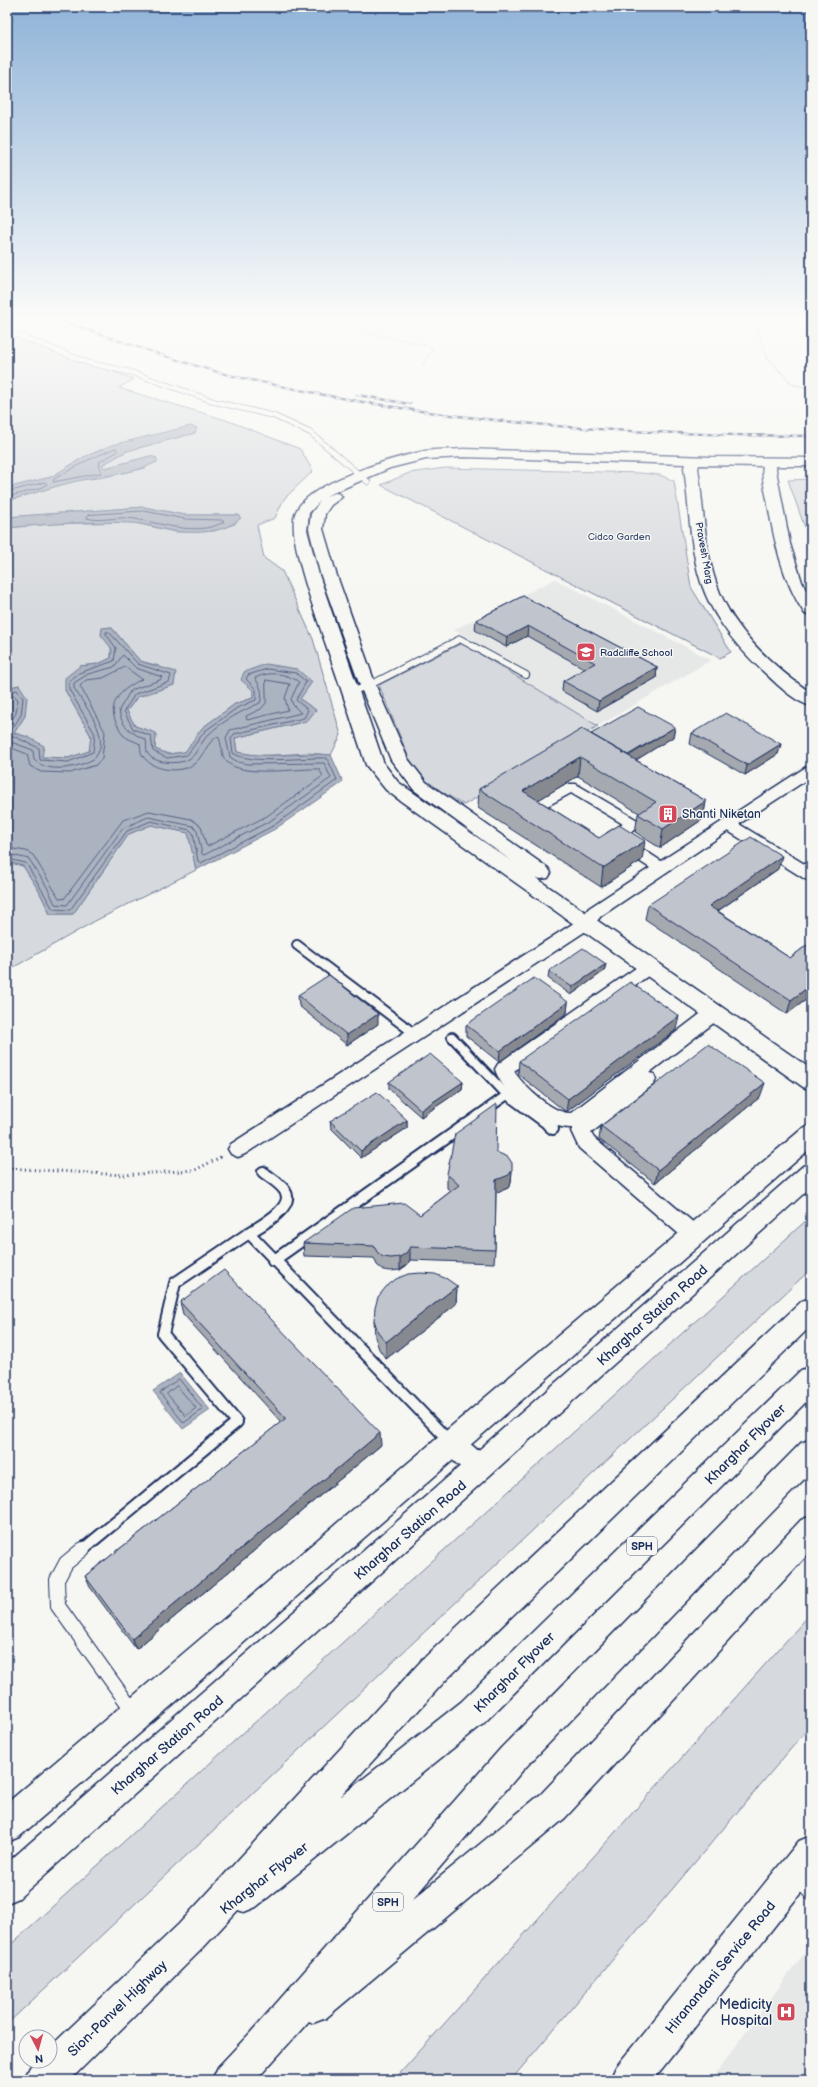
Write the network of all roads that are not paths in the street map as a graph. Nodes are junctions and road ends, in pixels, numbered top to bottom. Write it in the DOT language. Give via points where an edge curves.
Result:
graph roads {
  1 [pos="275,416"];
  2 [pos="811,462"];
  3 [pos="692,464"];
  4 [pos="769,466"];
  5 [pos="811,470"];
  6 [pos="365,478"];
  7 [pos="811,611"];
  8 [pos="526,675"];
  9 [pos="359,689"];
  10 [pos="811,701"];
  11 [pos="811,770"];
  12 [pos="548,822"];
  13 [pos="728,825"];
  14 [pos="662,868"];
  15 [pos="811,874"];
  16 [pos="590,918"];
  17 [pos="297,945"];
  18 [pos="649,967"];
  19 [pos="719,1016"];
  20 [pos="415,1034"];
  21 [pos="452,1037"];
  22 [pos="811,1063"];
  23 [pos="811,1081"];
  24 [pos="507,1095"];
  25 [pos="553,1129"];
  26 [pos="811,1134"];
  27 [pos="238,1149"];
  28 [pos="263,1172"];
  29 [pos="811,1173"];
  30 [pos="249,1233"];
  31 [pos="694,1235"];
  32 [pos="273,1261"];
  33 [pos="811,1309"];
  34 [pos="811,1379"];
  35 [pos="452,1444"];
  36 [pos="811,1452"];
  37 [pos="480,1468"];
  38 [pos="811,1530"];
  39 [pos="136,1716"];
  40 [pos="7,1825"];
  41 [pos="808,1866"];
  42 [pos="7,1886"];
  43 [pos="191,1936"];
  44 [pos="264,2046"];
  45 [pos="43,2080"];
  46 [pos="231,2080"];
  47 [pos="629,2080"];
  1 -- 6 [label="lane" via="311,433"];
  2 -- 4 [label="main road"];
  3 -- 4 [label="main road"];
  3 -- 6 [label="main road" via="450,453 413,457"];
  3 -- 10 [label="main road, Pravesh Marg" via="706,574 712,594 736,634 776,674"];
  4 -- 5 [label="main road"];
  4 -- 7 [label="main road" via="787,558 798,591"];
  6 -- 9 [label="main road" via="335,486 313,499 302,513 300,530 311,575"];
  8 -- 9 [label="lane" via="460,639"];
  9 -- 16 [label="main road" via="400,760 420,786"];
  11 -- 13 [label="street"];
  12 -- 14 [label="street" via="529,810 571,787 634,824 608,840"];
  13 -- 14 [label="street"];
  13 -- 15 [label="street"];
  14 -- 16 [label="street"];
  16 -- 18 [label="main road"];
  16 -- 20 [label="street"];
  16 -- 22 [label="main road"];
  17 -- 20 [label="lane"];
  18 -- 19 [label="main road"];
  18 -- 19 [label="street" via="504,1069 506,1076 555,1120 568,1122 575,1120"];
  19 -- 23 [label="main road"];
  19 -- 31 [label="street" via="581,1131 586,1143 594,1151"];
  20 -- 27 [label="street"];
  21 -- 24 [label="lane"];
  24 -- 25 [label="lane"];
  24 -- 32 [label="lane"];
  26 -- 31 [label="main road"];
  28 -- 30 [label="lane" via="286,1192 288,1199 285,1207"];
  29 -- 37 [label="main road, Kharghar Station Road"];
  30 -- 32 [label="lane"];
  30 -- 39 [label="lane" via="175,1283 162,1334 237,1422 66,1563 57,1580 58,1606"];
  31 -- 35 [label="main road"];
  32 -- 35 [label="lane"];
  33 -- 43 [label="main road" via="434,1670"];
  34 -- 43 [label="main road, Kharghar Flyover / SPH" via="472,1713"];
  35 -- 37 [label="street"];
  35 -- 39 [label="main road"];
  36 -- 44 [label="main road, SPH" via="512,1759"];
  37 -- 42 [label="main road, Kharghar Station Road"];
  38 -- 44 [label="main road" via="553,1806"];
  39 -- 40 [label="main road"];
  41 -- 47 [label="main road, Hiranandani Service Road"];
  43 -- 45 [label="main road, Sion-Panvel Highway / SPH"];
  44 -- 46 [label="main road, SPH"];
}
